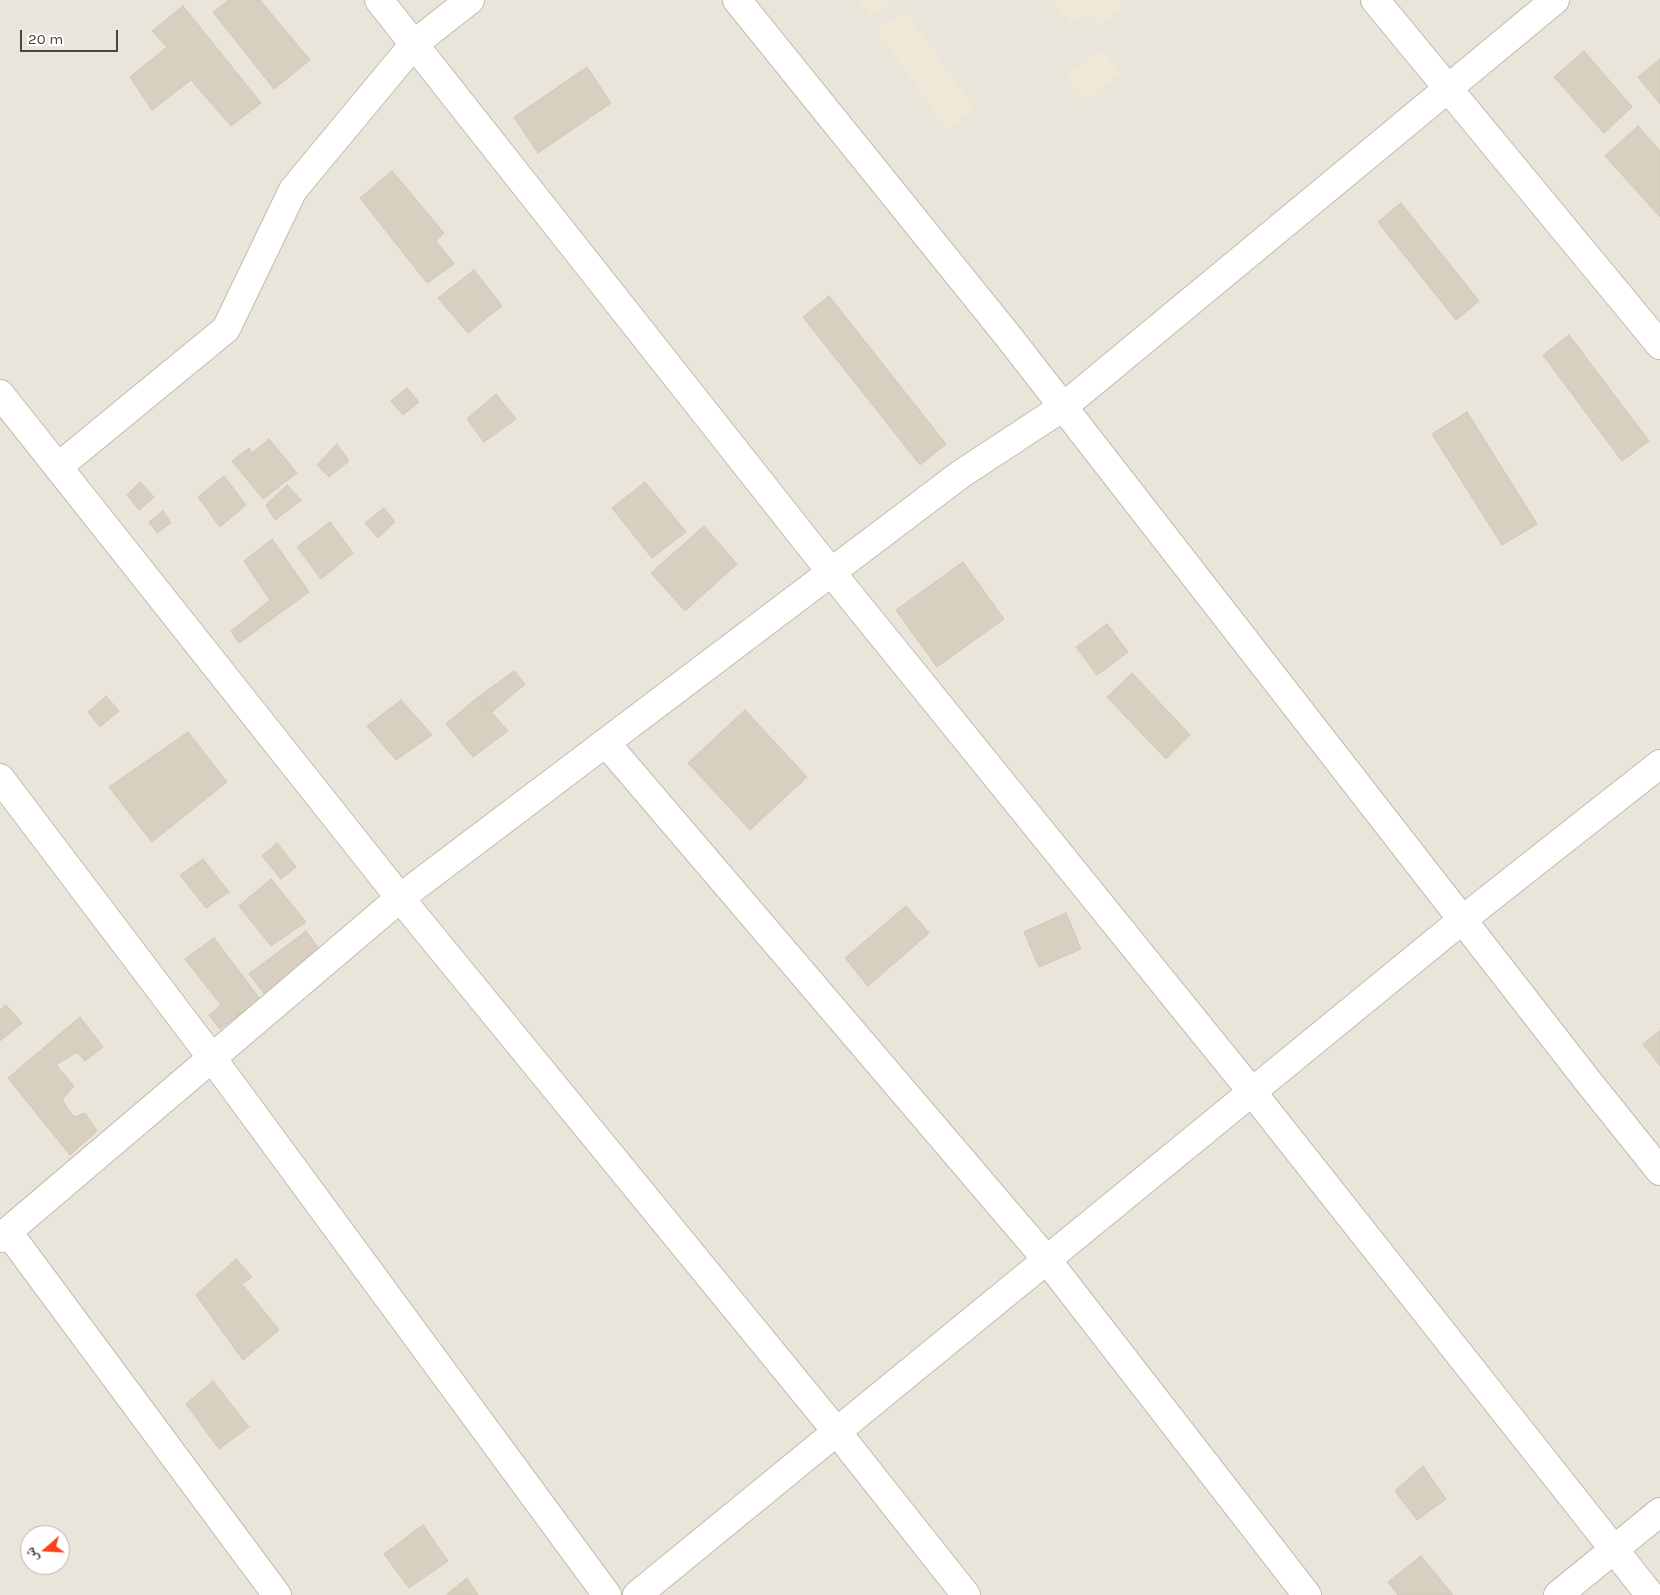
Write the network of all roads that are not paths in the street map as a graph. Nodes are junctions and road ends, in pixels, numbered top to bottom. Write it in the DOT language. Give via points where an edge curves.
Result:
graph roads {
  1 [pos="379,0"];
  2 [pos="470,0"];
  3 [pos="737,0"];
  4 [pos="1375,0"];
  5 [pos="1555,0"];
  6 [pos="414,44"];
  7 [pos="1448,90"];
  8 [pos="1660,345"];
  9 [pos="0,394"];
  10 [pos="1063,408"];
  11 [pos="58,467"];
  12 [pos="830,572"];
  13 [pos="606,743"];
  14 [pos="1660,764"];
  15 [pos="0,778"];
  16 [pos="400,898"];
  17 [pos="1462,920"];
  18 [pos="212,1058"];
  19 [pos="1252,1092"];
  20 [pos="1660,1171"];
  21 [pos="4,1235"];
  22 [pos="1047,1260"];
  23 [pos="837,1432"];
  24 [pos="1660,1512"];
  25 [pos="1614,1549"];
  26 [pos="277,1595"];
  27 [pos="607,1595"];
  28 [pos="637,1595"];
  29 [pos="966,1595"];
  30 [pos="1307,1595"];
  31 [pos="1558,1595"];
  32 [pos="1650,1595"];
  1 -- 6 [label="street"];
  2 -- 6 [label="street"];
  3 -- 10 [label="street"];
  4 -- 7 [label="street"];
  5 -- 7 [label="street"];
  6 -- 11 [label="street" via="293,190 226,329"];
  6 -- 12 [label="street"];
  7 -- 8 [label="street"];
  7 -- 10 [label="street"];
  9 -- 11 [label="street"];
  10 -- 12 [label="street" via="961,474"];
  10 -- 17 [label="street"];
  11 -- 16 [label="street"];
  12 -- 13 [label="street"];
  12 -- 19 [label="street"];
  13 -- 16 [label="street"];
  13 -- 22 [label="street"];
  14 -- 17 [label="street"];
  15 -- 18 [label="street"];
  16 -- 18 [label="street"];
  16 -- 23 [label="street"];
  17 -- 19 [label="street"];
  17 -- 20 [label="street"];
  18 -- 21 [label="street"];
  18 -- 27 [label="street"];
  19 -- 22 [label="street"];
  19 -- 25 [label="street"];
  21 -- 26 [label="street"];
  22 -- 23 [label="street"];
  22 -- 30 [label="street"];
  23 -- 28 [label="street"];
  23 -- 29 [label="street"];
  24 -- 25 [label="street"];
  25 -- 31 [label="street"];
  25 -- 32 [label="street"];
}
